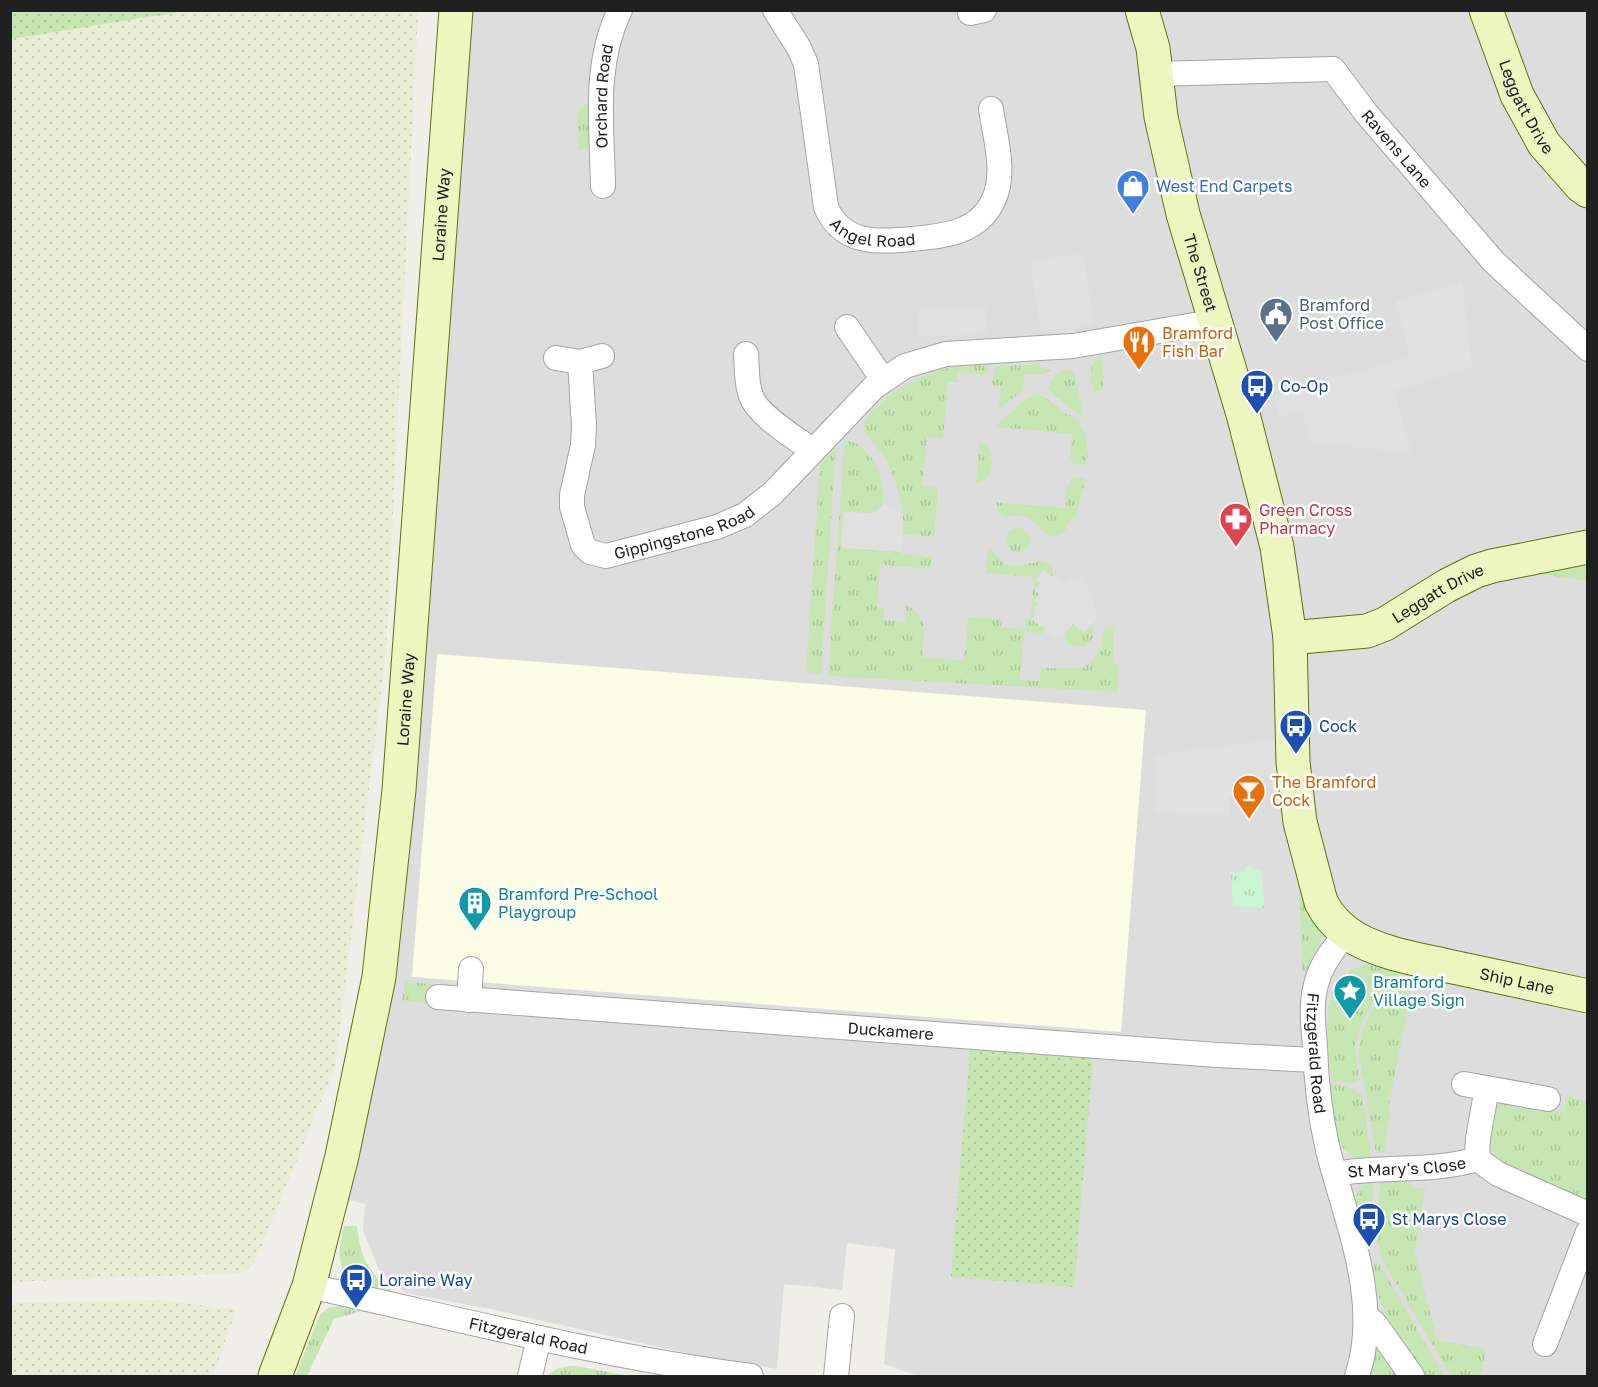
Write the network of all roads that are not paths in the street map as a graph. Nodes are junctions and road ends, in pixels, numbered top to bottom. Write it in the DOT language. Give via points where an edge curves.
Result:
graph roads {
  1 [pos="456,10"];
  2 [pos="620,10"];
  3 [pos="775,10"];
  4 [pos="1142,10"];
  5 [pos="1486,10"];
  6 [pos="1156,74"];
  7 [pos="991,109"];
  8 [pos="603,186"];
  9 [pos="1587,191"];
  10 [pos="1216,321"];
  11 [pos="847,327"];
  12 [pos="1587,349"];
  13 [pos="746,354"];
  14 [pos="556,358"];
  15 [pos="883,380"];
  16 [pos="813,451"];
  17 [pos="1587,547"];
  18 [pos="1290,638"];
  19 [pos="1346,932"];
  20 [pos="471,969"];
  21 [pos="1587,996"];
  22 [pos="438,997"];
  23 [pos="469,1000"];
  24 [pos="1315,1060"];
  25 [pos="1548,1099"];
  26 [pos="1477,1159"];
  27 [pos="1335,1174"];
  28 [pos="1587,1214"];
  29 [pos="1587,1232"];
  30 [pos="309,1286"];
  31 [pos="1366,1315"];
  32 [pos="842,1316"];
  33 [pos="539,1338"];
  34 [pos="1545,1344"];
  35 [pos="275,1377"];
  36 [pos="530,1377"];
  37 [pos="750,1377"];
  38 [pos="836,1377"];
  39 [pos="1357,1377"];
  40 [pos="1412,1377"];
  1 -- 30 [label="main road, Loraine Way" via="393,863 368,1035"];
  2 -- 8 [label="street, Orchard Road" via="602,74"];
  3 -- 7 [label="street, Angel Road" via="806,64 826,207 837,225 856,237 880,242 944,236 980,220 993,200 999,178"];
  4 -- 6 [label="main road, The Street"];
  5 -- 9 [label="main road, Leggatt Drive" via="1517,95 1545,144"];
  6 -- 10 [label="main road, The Street" via="1161,117 1184,214"];
  6 -- 12 [label="street, Ravens Lane" via="1333,69 1494,262"];
  10 -- 15 [label="street, Gippingstone Road" via="1072,346 946,354 905,366"];
  10 -- 18 [label="main road, The Street" via="1277,547"];
  11 -- 15 [label="street"];
  13 -- 16 [label="street" via="754,402"];
  14 -- 16 [label="street, Gippingstone Road" via="591,359 583,445 572,495 581,541 594,554 623,553 717,527 745,515 773,493"];
  15 -- 16 [label="street, Gippingstone Road"];
  17 -- 18 [label="main road, Leggatt Drive" via="1476,571 1367,631"];
  18 -- 19 [label="main road" via="1293,762 1300,822 1321,902"];
  19 -- 21 [label="main road, Ship Lane" via="1364,943 1416,959"];
  19 -- 24 [label="street, Fitzgerald Road" via="1323,965 1315,986"];
  20 -- 23 [label="street"];
  22 -- 23 [label="street, Duckamere"];
  23 -- 24 [label="street, Duckamere"];
  24 -- 27 [label="street, Fitzgerald Road"];
  25 -- 26 [label="street, St Mary's Close" via="1476,1086"];
  26 -- 27 [label="street, St Mary's Close"];
  26 -- 28 [label="street, St Mary's Close" via="1498,1174"];
  27 -- 31 [label="street, Fitzgerald Road" via="1361,1278"];
  29 -- 34 [label="street"];
  30 -- 33 [label="street, Fitzgerald Road"];
  30 -- 35 [label="main road, Loraine Way"];
  31 -- 39 [label="street, Fitzgerald Road"];
  31 -- 40 [label="street"];
  32 -- 38 [label="street"];
  33 -- 36 [label="street"];
  33 -- 37 [label="street, Fitzgerald Road"];
}
